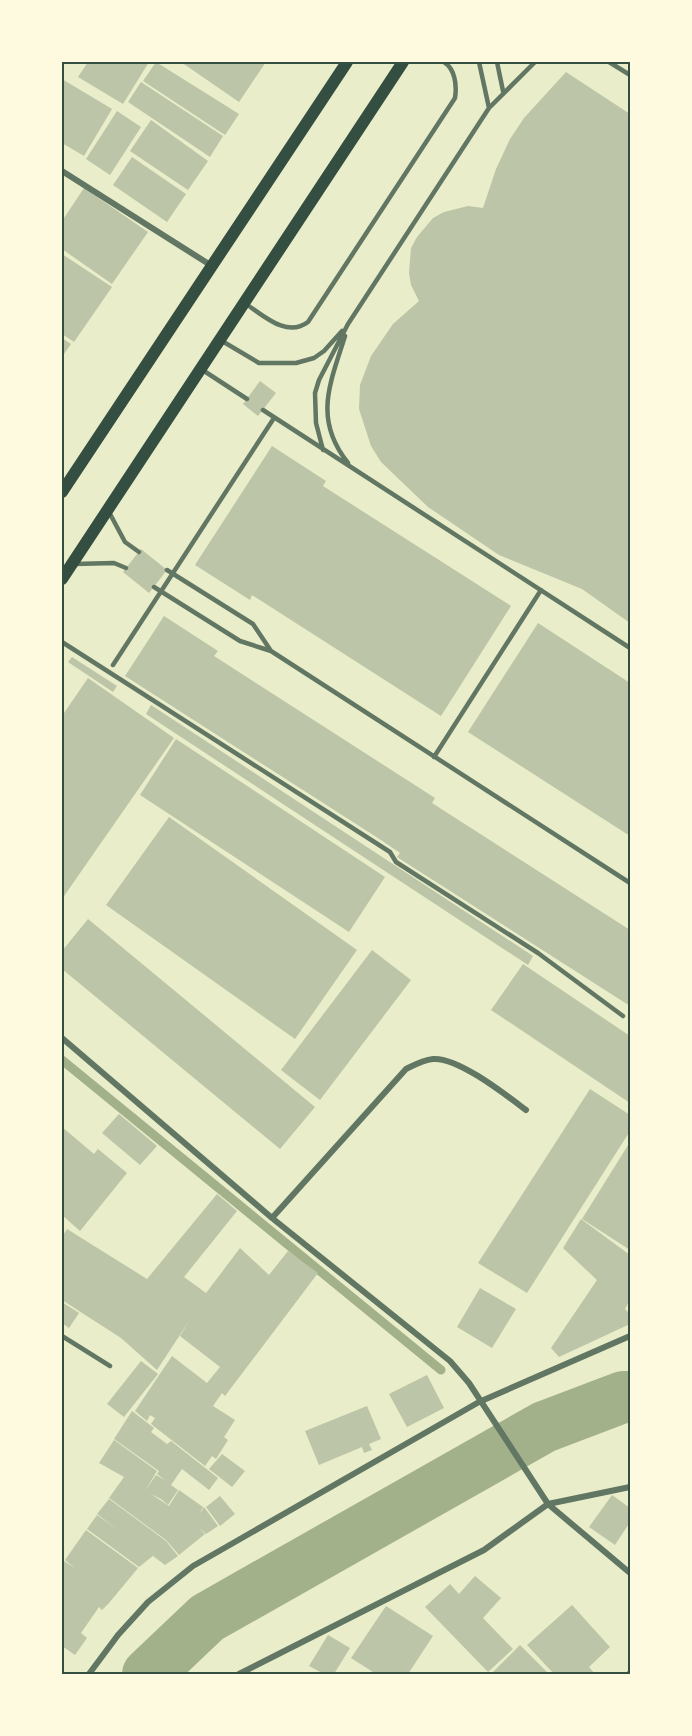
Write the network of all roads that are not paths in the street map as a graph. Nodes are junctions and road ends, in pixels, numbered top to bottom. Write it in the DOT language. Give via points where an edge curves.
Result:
graph roads {
  1 [pos="347,62"];
  2 [pos="403,62"];
  3 [pos="444,62"];
  4 [pos="479,62"];
  5 [pos="496,62"];
  6 [pos="535,62"];
  7 [pos="609,62"];
  8 [pos="630,75"];
  9 [pos="503,91"];
  10 [pos="489,108"];
  11 [pos="62,171"];
  12 [pos="212,266"];
  13 [pos="243,303"];
  14 [pos="348,324"];
  15 [pos="219,340"];
  16 [pos="200,369"];
  17 [pos="247,399"];
  18 [pos="263,410"];
  19 [pos="274,418"];
  20 [pos="323,450"];
  21 [pos="351,467"];
  22 [pos="62,492"];
  23 [pos="108,509"];
  24 [pos="138,552"];
  25 [pos="71,564"];
  26 [pos="126,568"];
  27 [pos="169,572"];
  28 [pos="62,579"];
  29 [pos="154,587"];
  30 [pos="160,590"];
  31 [pos="541,590"];
  32 [pos="62,642"];
  33 [pos="630,648"];
  34 [pos="271,651"];
  35 [pos="113,665"];
  36 [pos="434,757"];
  37 [pos="630,883"];
  38 [pos="623,1016"];
  39 [pos="62,1038"];
  40 [pos="526,1110"];
  41 [pos="272,1218"];
  42 [pos="62,1336"];
  43 [pos="630,1336"];
  44 [pos="110,1366"];
  45 [pos="479,1402"];
  46 [pos="630,1487"];
  47 [pos="548,1504"];
  48 [pos="630,1573"];
  49 [pos="89,1674"];
  50 [pos="239,1674"];
  1 -- 12 [label="main road"];
  2 -- 13 [label="main road"];
  3 -- 13 [label="lane" via="454,77 455,98 308,322 301,327 276,324"];
  4 -- 10 [label="lane"];
  5 -- 9 [label="lane"];
  6 -- 9 [label="lane"];
  7 -- 8 [label="lane"];
  9 -- 10 [label="lane"];
  10 -- 14 [label="lane"];
  11 -- 12 [label="street"];
  12 -- 22 [label="main road"];
  13 -- 15 [label="main road"];
  14 -- 15 [label="lane" via="324,351 296,363 259,363"];
  14 -- 20 [label="lane" via="315,393 316,423"];
  14 -- 21 [label="lane" via="326,409 330,436"];
  15 -- 16 [label="main road"];
  16 -- 17 [label="lane"];
  16 -- 23 [label="main road"];
  18 -- 19 [label="lane"];
  19 -- 20 [label="lane"];
  19 -- 27 [label="lane"];
  20 -- 21 [label="lane"];
  21 -- 31 [label="lane"];
  23 -- 24 [label="lane" via="125,542"];
  23 -- 25 [label="main road"];
  25 -- 26 [label="lane" via="114,562"];
  25 -- 28 [label="main road"];
  27 -- 30 [label="lane"];
  27 -- 34 [label="lane" via="253,624"];
  29 -- 30 [label="lane"];
  30 -- 34 [label="lane" via="240,641"];
  30 -- 35 [label="lane"];
  31 -- 33 [label="lane"];
  31 -- 36 [label="lane"];
  32 -- 38 [label="lane" via="390,852 396,861 538,953"];
  34 -- 36 [label="lane"];
  36 -- 37 [label="lane"];
  39 -- 41 [label="street"];
  40 -- 41 [label="street" via="485,1080 459,1067 435,1059 418,1063 406,1069"];
  41 -- 45 [label="street" via="450,1361"];
  42 -- 44 [label="lane"];
  43 -- 45 [label="street"];
  45 -- 47 [label="street"];
  45 -- 49 [label="street" via="193,1566 148,1602"];
  46 -- 47 [label="street"];
  47 -- 48 [label="street"];
  47 -- 50 [label="street" via="484,1550"];
}
